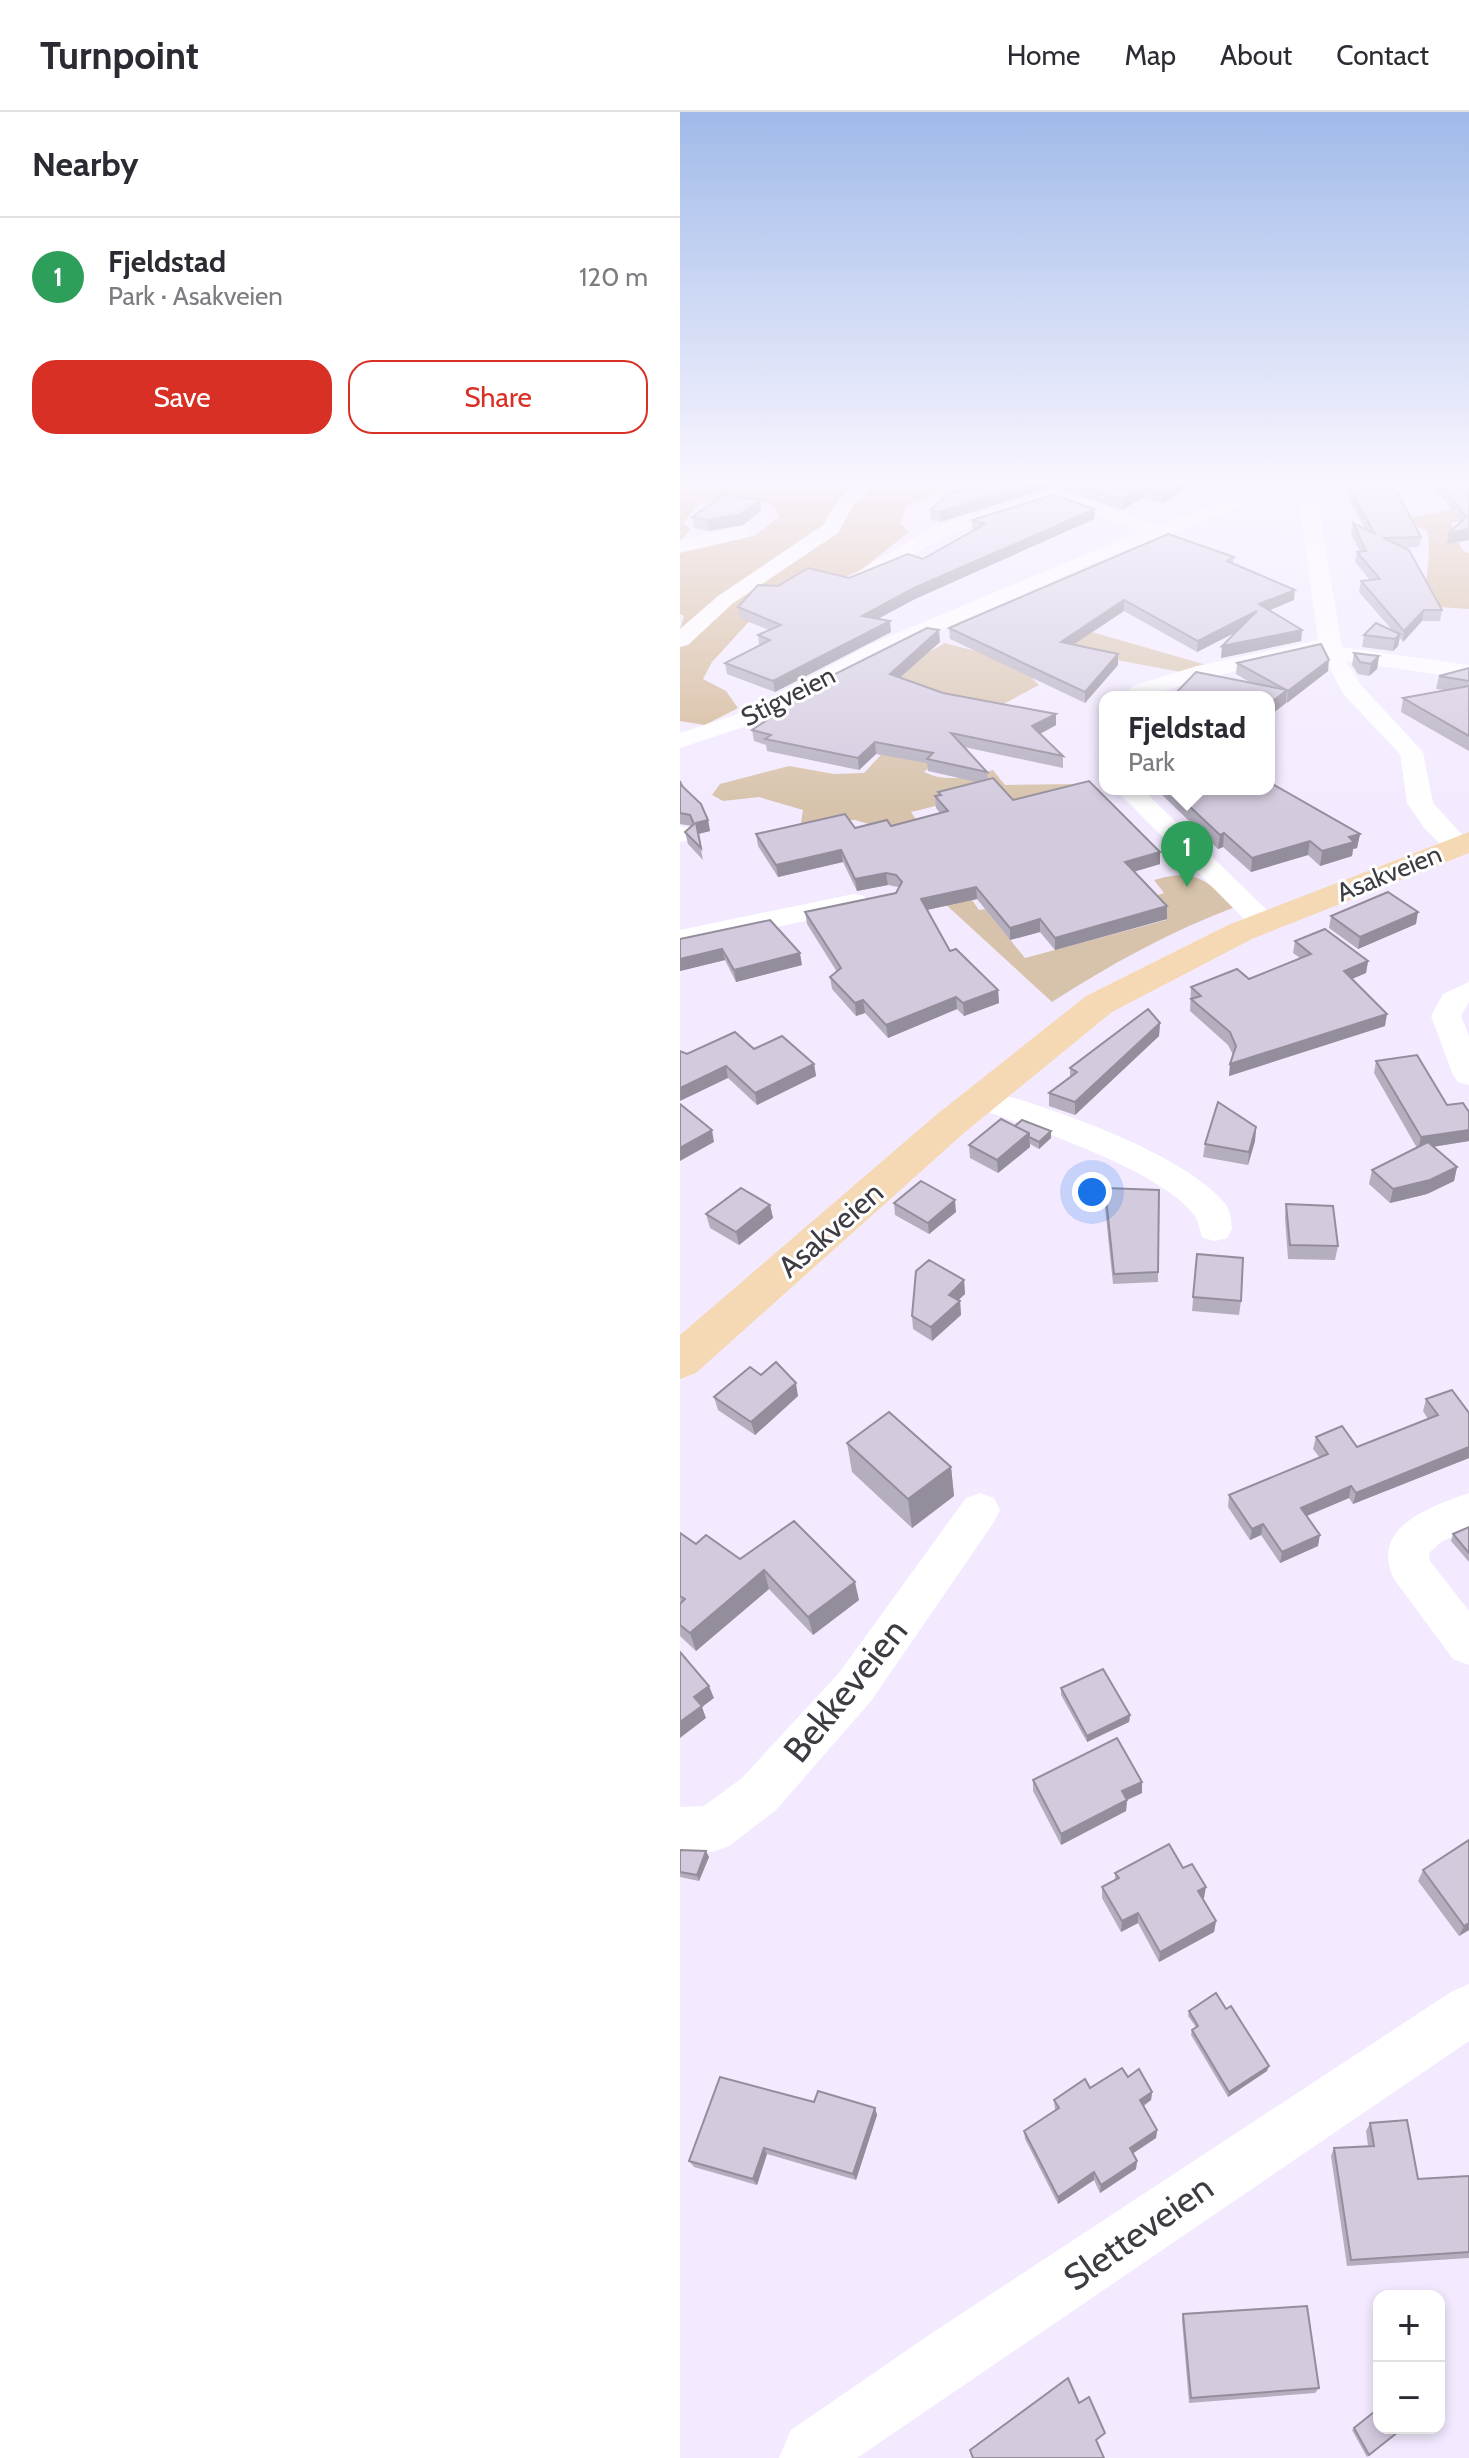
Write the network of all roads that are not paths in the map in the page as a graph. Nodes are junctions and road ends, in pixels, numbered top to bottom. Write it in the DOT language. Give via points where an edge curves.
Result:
graph roads {
  1 [pos="736,592"];
  2 [pos="1009,592"];
  3 [pos="1324,592"];
  4 [pos="680,640"];
  5 [pos="1331,648"];
  6 [pos="1469,672"];
  7 [pos="1140,691"];
  8 [pos="680,741"];
  9 [pos="1134,795"];
  10 [pos="1457,853"];
  11 [pos="887,896"];
  12 [pos="1264,923"];
  13 [pos="680,939"];
  14 [pos="1469,991"];
  15 [pos="1469,1075"];
  16 [pos="982,1099"];
  17 [pos="1215,1229"];
  18 [pos="680,1361"];
  19 [pos="980,1510"];
  20 [pos="1469,1510"];
  21 [pos="1469,1645"];
  22 [pos="680,1830"];
  23 [pos="1469,2010"];
  24 [pos="810,2458"];
  1 -- 4 [label="street"];
  2 -- 8 [label="street, Stigveien" via="879,649 754,716"];
  3 -- 5 [label="street"];
  5 -- 6 [label="street"];
  5 -- 7 [label="street" via="1205,671"];
  5 -- 10 [label="street" via="1348,688 1411,752 1417,795"];
  9 -- 12 [label="street"];
  10 -- 12 [label="main road, Asakveien"];
  11 -- 13 [label="street"];
  12 -- 16 [label="main road, Asakveien" via="1099,1004"];
  14 -- 15 [label="street" via="1457,996 1446,1016"];
  16 -- 17 [label="street" via="1073,1133 1172,1181 1213,1212"];
  16 -- 18 [label="main road, Asakveien"];
  19 -- 22 [label="street, Bekkeveien" via="855,1687 759,1794 712,1829"];
  20 -- 21 [label="street" via="1426,1530 1408,1546 1409,1566"];
  23 -- 24 [label="street, Sletteveien" via="956,2352"];
}
